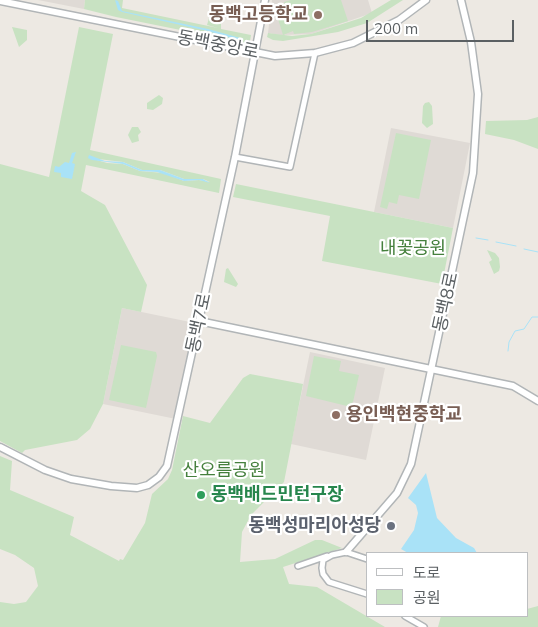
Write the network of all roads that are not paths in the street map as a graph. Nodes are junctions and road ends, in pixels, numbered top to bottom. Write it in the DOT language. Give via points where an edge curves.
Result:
graph roads {
  1 [pos="265,0"];
  2 [pos="426,0"];
  3 [pos="460,0"];
  4 [pos="0,1"];
  5 [pos="256,52"];
  6 [pos="316,52"];
  7 [pos="234,157"];
  8 [pos="199,321"];
  9 [pos="432,370"];
  10 [pos="538,401"];
  11 [pos="0,447"];
  12 [pos="346,552"];
  13 [pos="332,554"];
  14 [pos="366,559"];
  15 [pos="298,566"];
  16 [pos="366,594"];
  17 [pos="407,617"];
  18 [pos="424,627"];
  1 -- 5 [label="street, 동백7로"];
  2 -- 6 [label="street, 동백중앙로" via="374,34"];
  3 -- 9 [label="street, 동백8로" via="476,75 476,150"];
  4 -- 5 [label="street, 동백중앙로"];
  5 -- 6 [label="street, 동백중앙로" via="275,56"];
  5 -- 7 [label="street, 동백7로"];
  6 -- 7 [label="street" via="290,167"];
  7 -- 8 [label="street, 동백7로"];
  8 -- 9 [label="street"];
  8 -- 11 [label="street, 동백7로" via="171,454 167,466 151,483 126,488 70,479 28,463"];
  9 -- 10 [label="street" via="513,386"];
  9 -- 12 [label="street, 동백8로" via="406,476 389,503"];
  12 -- 13 [label="street"];
  12 -- 14 [label="street"];
  13 -- 15 [label="street"];
  13 -- 16 [label="street" via="323,560 322,568 329,582"];
  17 -- 18 [label="street"];
}
